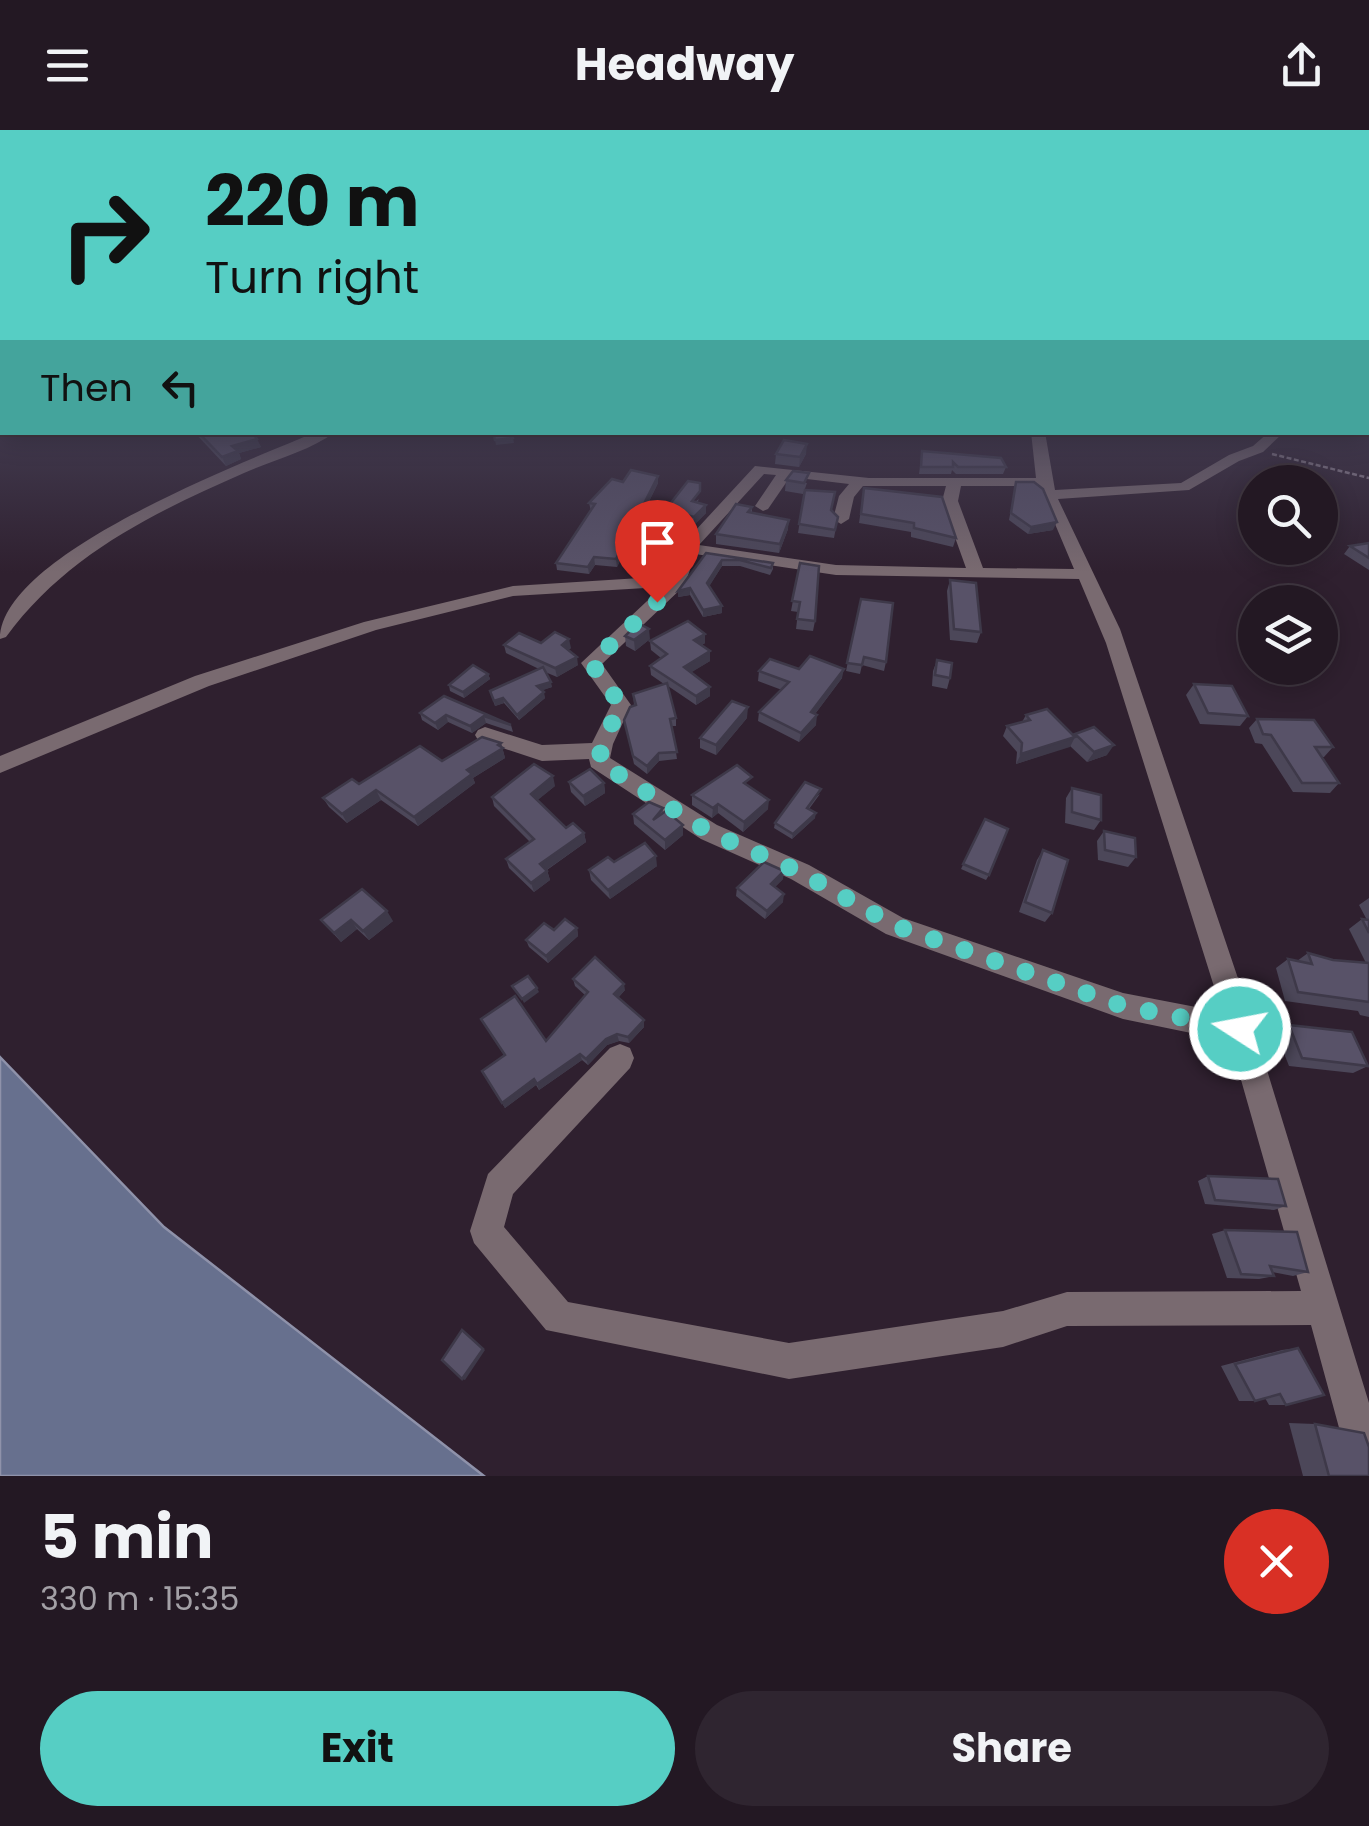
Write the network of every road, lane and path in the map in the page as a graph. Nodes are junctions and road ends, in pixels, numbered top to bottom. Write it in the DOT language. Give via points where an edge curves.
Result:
graph roads {
  1 [pos="296,447"];
  2 [pos="1037,447"];
  3 [pos="1262,447"];
  4 [pos="1258,450"];
  5 [pos="786,472"];
  6 [pos="1369,478"];
  7 [pos="859,481"];
  8 [pos="954,482"];
  9 [pos="1048,488"];
  10 [pos="764,506"];
  11 [pos="840,519"];
  12 [pos="688,548"];
  13 [pos="976,573"];
  14 [pos="1086,574"];
  15 [pos="680,581"];
  16 [pos="0,634"];
  17 [pos="484,735"];
  18 [pos="601,748"];
  19 [pos="0,765"];
  20 [pos="1240,1029"];
  21 [pos="620,1058"];
  22 [pos="1324,1308"];
  23 [pos="1369,1468"];
  1 -- 16 [label="street" via="130,522 41,580"];
  2 -- 9 [label="street"];
  3 -- 4 [label="street"];
  4 -- 6 [label="path"];
  4 -- 9 [label="street" via="1184,487"];
  5 -- 7 [label="street"];
  5 -- 10 [label="street"];
  5 -- 12 [label="street" via="760,470"];
  7 -- 8 [label="street"];
  7 -- 11 [label="street"];
  8 -- 9 [label="street"];
  8 -- 13 [label="street" via="950,501"];
  9 -- 14 [label="street"];
  12 -- 13 [label="street" via="770,564"];
  12 -- 15 [label="street"];
  13 -- 14 [label="street"];
  14 -- 20 [label="street" via="1154,756"];
  15 -- 18 [label="street" via="591,663 621,705"];
  15 -- 19 [label="street" via="513,591 370,626 202,681"];
  17 -- 18 [label="street" via="544,756"];
  18 -- 20 [label="street" via="599,762 709,832 800,872 896,926 1123,1006"];
  20 -- 22 [label="street"];
  21 -- 22 [label="street" via="499,1185 486,1232 558,1318 789,1361 1003,1329 1067,1309"];
  22 -- 23 [label="street"];
}
